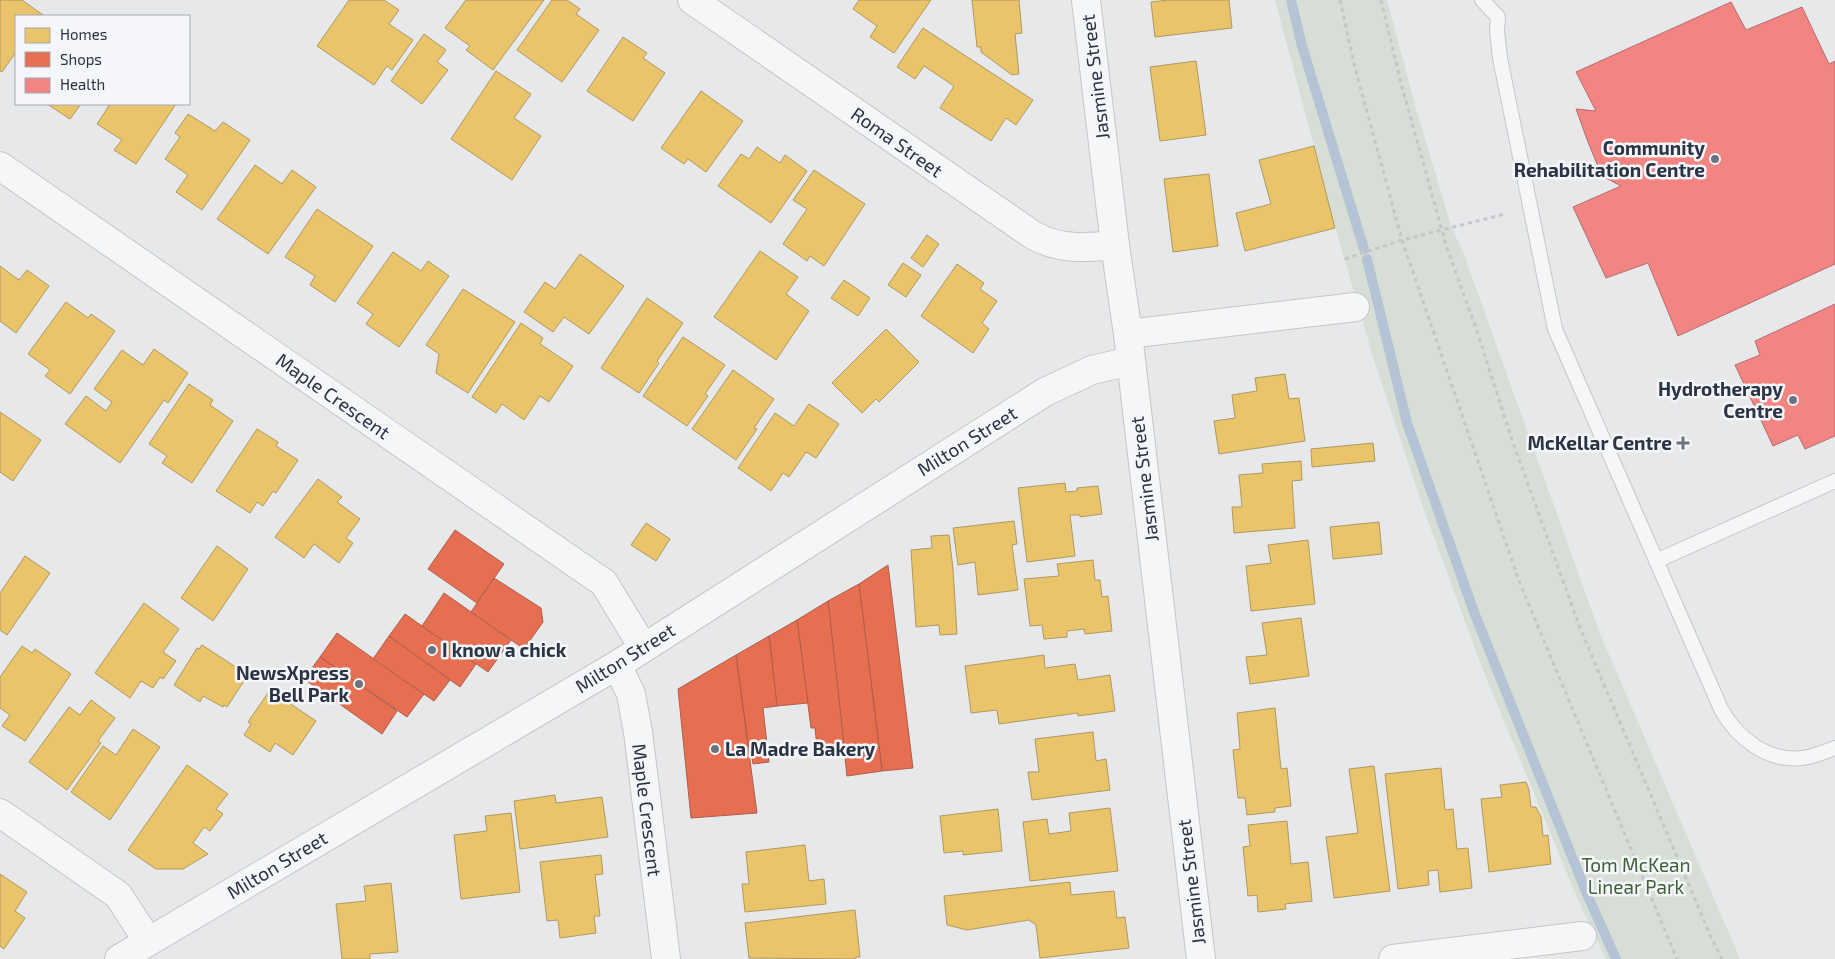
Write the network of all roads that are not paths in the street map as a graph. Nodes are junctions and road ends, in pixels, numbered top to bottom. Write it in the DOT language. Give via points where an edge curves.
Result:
graph roads {
  1 [pos="692,0"];
  2 [pos="1086,0"];
  3 [pos="1482,0"];
  4 [pos="0,166"];
  5 [pos="1115,245"];
  6 [pos="1355,307"];
  7 [pos="1128,334"];
  8 [pos="1131,361"];
  9 [pos="1835,481"];
  10 [pos="1656,562"];
  11 [pos="643,647"];
  12 [pos="616,665"];
  13 [pos="1835,748"];
  14 [pos="0,813"];
  15 [pos="1582,936"];
  16 [pos="148,941"];
  17 [pos="119,959"];
  18 [pos="666,959"];
  19 [pos="1200,959"];
  20 [pos="1393,959"];
  1 -- 5 [label="street, Roma Street" via="1032,235 1063,247"];
  2 -- 5 [label="street, Jasmine Street"];
  3 -- 10 [label="lane" via="1498,16 1500,58 1555,329"];
  4 -- 11 [label="street, Maple Crescent" via="604,583"];
  5 -- 7 [label="street, Jasmine Street"];
  6 -- 7 [label="street"];
  7 -- 8 [label="street, Jasmine Street"];
  8 -- 11 [label="street, Milton Street" via="1092,370 1045,392"];
  8 -- 19 [label="street, Jasmine Street"];
  9 -- 10 [label="lane"];
  10 -- 13 [label="lane" via="1721,708 1741,736 1764,751 1785,758 1801,758"];
  11 -- 12 [label="street, Milton Street"];
  12 -- 16 [label="street, Milton Street"];
  12 -- 18 [label="street, Maple Crescent" via="631,694 638,732"];
  14 -- 16 [label="street" via="118,894"];
  15 -- 20 [label="street"];
  16 -- 17 [label="street, Milton Street"];
}
